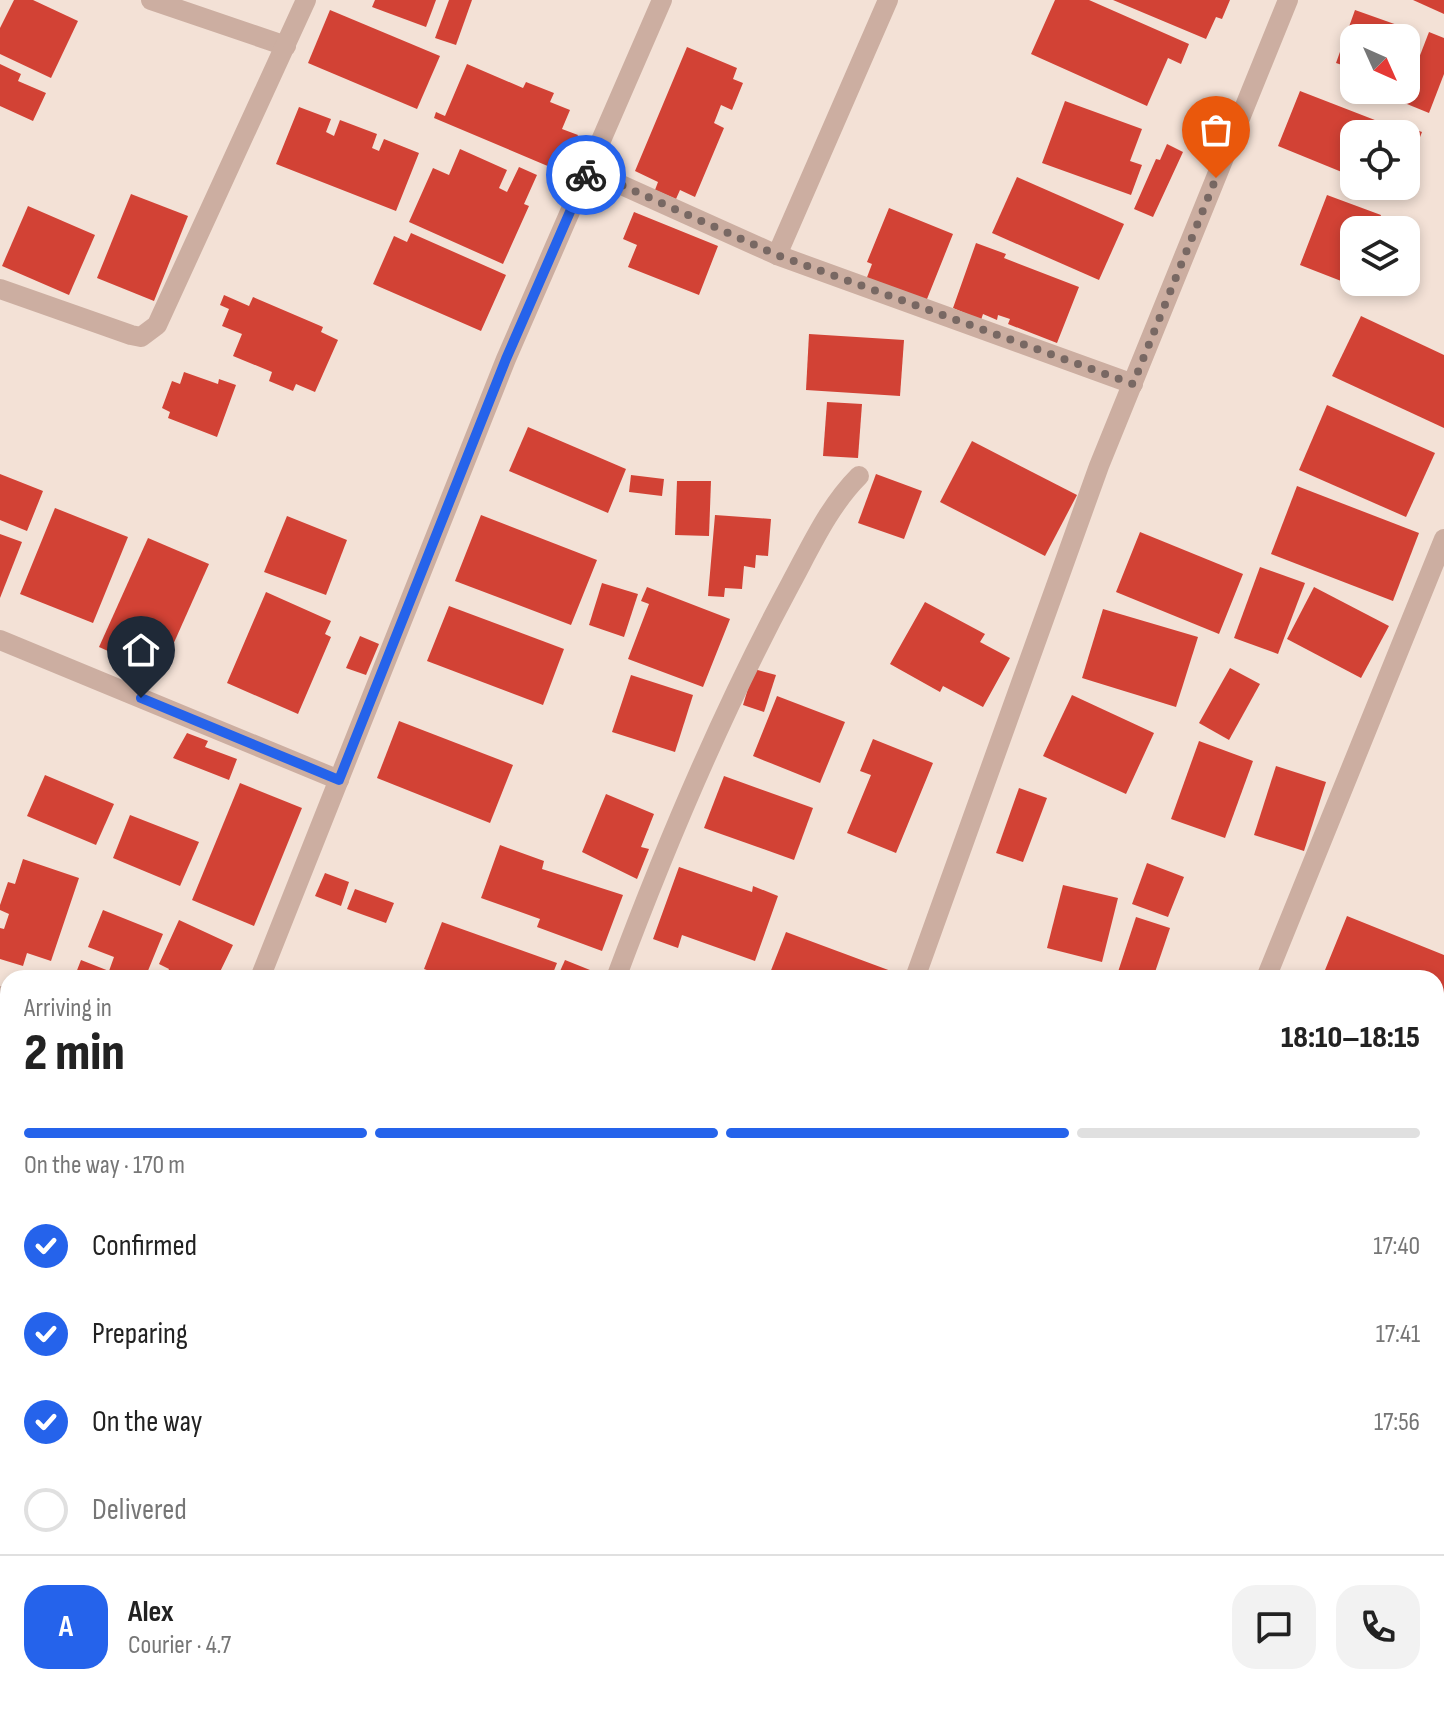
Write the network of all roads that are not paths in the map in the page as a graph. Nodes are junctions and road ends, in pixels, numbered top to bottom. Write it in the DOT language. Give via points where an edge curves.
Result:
graph roads {
  1 [pos="151,0"];
  2 [pos="306,0"];
  3 [pos="662,0"];
  4 [pos="888,0"];
  5 [pos="1288,0"];
  6 [pos="286,46"];
  7 [pos="588,170"];
  8 [pos="777,255"];
  9 [pos="0,289"];
  10 [pos="1133,384"];
  11 [pos="859,476"];
  12 [pos="1444,539"];
  13 [pos="0,640"];
  14 [pos="339,780"];
  15 [pos="263,970"];
  16 [pos="619,970"];
  17 [pos="918,970"];
  18 [pos="1269,970"];
  1 -- 6 [label="street"];
  2 -- 6 [label="street"];
  3 -- 7 [label="street"];
  4 -- 8 [label="street"];
  5 -- 10 [label="street"];
  6 -- 9 [label="street" via="149,333 131,335"];
  7 -- 8 [label="street"];
  7 -- 14 [label="street" via="506,359"];
  8 -- 10 [label="street"];
  10 -- 17 [label="street"];
  11 -- 16 [label="street" via="836,500 761,639 648,891"];
  12 -- 18 [label="street"];
  13 -- 14 [label="street"];
  14 -- 15 [label="street"];
}
